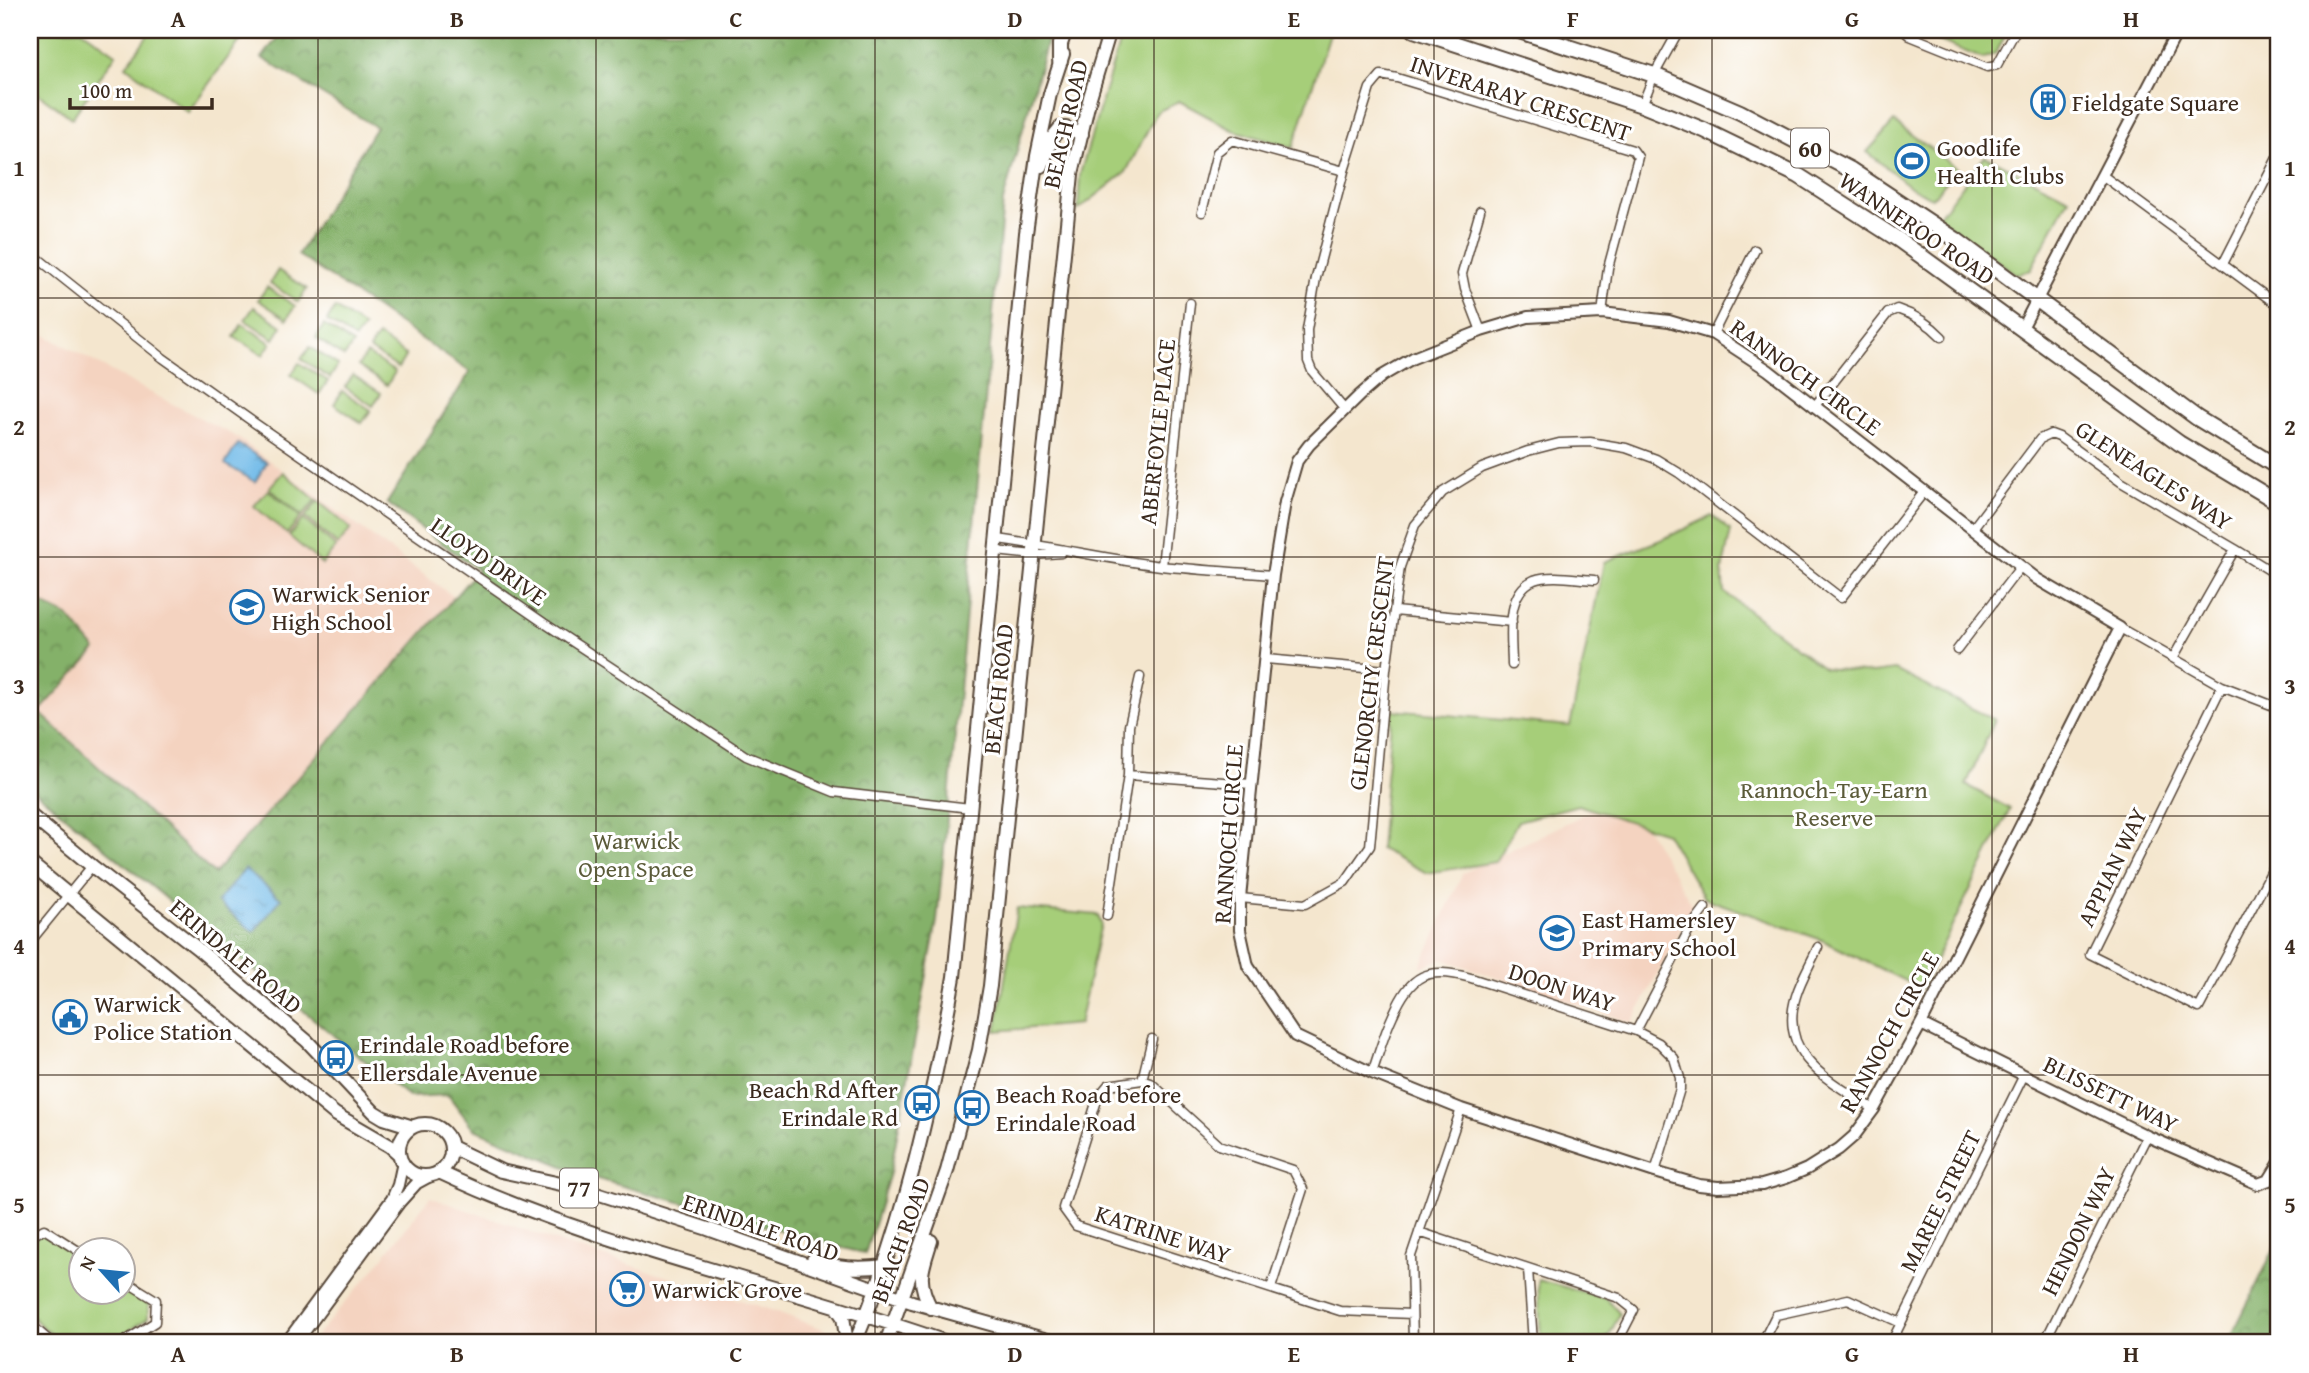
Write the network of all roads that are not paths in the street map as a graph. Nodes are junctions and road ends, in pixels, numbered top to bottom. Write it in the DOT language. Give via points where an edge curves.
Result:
graph roads {
  1 [pos="1065,30"];
  2 [pos="1070,30"];
  3 [pos="1110,30"];
  4 [pos="1414,30"];
  5 [pos="1516,30"];
  6 [pos="1679,30"];
  7 [pos="1902,30"];
  8 [pos="2016,30"];
  9 [pos="2158,30"];
  10 [pos="2176,34"];
  11 [pos="1060,61"];
  12 [pos="1654,75"];
  13 [pos="1642,105"];
  14 [pos="1082,134"];
  15 [pos="2279,154"];
  16 [pos="1343,171"];
  17 [pos="2102,175"];
  18 [pos="1031,196"];
  19 [pos="1480,211"];
  20 [pos="1202,212"];
  21 [pos="1755,250"];
  22 [pos="30,252"];
  23 [pos="2223,264"];
  24 [pos="2037,301"];
  25 [pos="1189,303"];
  26 [pos="2279,306"];
  27 [pos="1602,313"];
  28 [pos="2022,328"];
  29 [pos="1481,331"];
  30 [pos="1713,334"];
  31 [pos="1942,337"];
  32 [pos="1814,407"];
  33 [pos="1345,410"];
  34 [pos="2279,468"];
  35 [pos="1924,492"];
  36 [pos="2279,503"];
  37 [pos="1973,528"];
  38 [pos="996,545"];
  39 [pos="2235,549"];
  40 [pos="1034,550"];
  41 [pos="1162,566"];
  42 [pos="2021,566"];
  43 [pos="1273,575"];
  44 [pos="2279,576"];
  45 [pos="1594,580"];
  46 [pos="1394,611"];
  47 [pos="1512,622"];
  48 [pos="2120,628"];
  49 [pos="1956,650"];
  50 [pos="2173,658"];
  51 [pos="1266,659"];
  52 [pos="1512,665"];
  53 [pos="1386,670"];
  54 [pos="1140,677"];
  55 [pos="2222,686"];
  56 [pos="2279,708"];
  57 [pos="1128,775"];
  58 [pos="1251,783"];
  59 [pos="970,808"];
  60 [pos="30,815"];
  61 [pos="2279,857"];
  62 [pos="30,863"];
  63 [pos="92,866"];
  64 [pos="68,894"];
  65 [pos="1240,898"];
  66 [pos="1705,908"];
  67 [pos="1107,916"];
  68 [pos="30,943"];
  69 [pos="1818,947"];
  70 [pos="1921,1024"];
  71 [pos="1636,1031"];
  72 [pos="1152,1039"];
  73 [pos="1372,1073"];
  74 [pos="2024,1075"];
  75 [pos="1142,1080"];
  76 [pos="1461,1109"];
  77 [pos="1874,1109"];
  78 [pos="413,1127"];
  79 [pos="2147,1136"];
  80 [pos="452,1147"];
  81 [pos="401,1158"];
  82 [pos="2279,1164"];
  83 [pos="1655,1172"];
  84 [pos="435,1174"];
  85 [pos="937,1200"];
  86 [pos="1419,1232"];
  87 [pos="30,1237"];
  88 [pos="740,1242"];
  89 [pos="66,1243"];
  90 [pos="885,1266"];
  91 [pos="1528,1269"];
  92 [pos="136,1288"];
  93 [pos="1271,1288"];
  94 [pos="876,1290"];
  95 [pos="902,1298"];
  96 [pos="836,1307"];
  97 [pos="931,1308"];
  98 [pos="1412,1314"];
  99 [pos="866,1315"];
  100 [pos="1901,1323"];
  101 [pos="30,1324"];
  102 [pos="893,1324"];
  103 [pos="52,1343"];
  104 [pos="122,1343"];
  105 [pos="286,1343"];
  106 [pos="296,1343"];
  107 [pos="847,1343"];
  108 [pos="855,1343"];
  109 [pos="886,1343"];
  110 [pos="949,1343"];
  111 [pos="1058,1343"];
  112 [pos="1413,1343"];
  113 [pos="1533,1343"];
  114 [pos="1617,1343"];
  115 [pos="1762,1343"];
  116 [pos="1891,1343"];
  117 [pos="2044,1343"];
  1 -- 11 [label="highway"];
  2 -- 11 [label="main road, BEACH ROAD"];
  3 -- 14 [label="main road, BEACH ROAD"];
  4 -- 13 [label="highway, WANNEROO ROAD / 60"];
  5 -- 12 [label="highway, WANNEROO ROAD / 60"];
  6 -- 12 [label="street"];
  7 -- 8 [label="street" via="1987,67 1997,65"];
  9 -- 10 [label="street"];
  10 -- 17 [label="street"];
  11 -- 18 [label="main road, BEACH ROAD"];
  12 -- 13 [label="street"];
  12 -- 24 [label="highway, WANNEROO ROAD / 60" via="1750,117 1851,170"];
  13 -- 28 [label="highway, WANNEROO ROAD / 60" via="1799,176"];
  14 -- 18 [label="main road" via="1066,128 1055,133"];
  14 -- 40 [label="main road, BEACH ROAD" via="1072,173"];
  15 -- 23 [label="street"];
  16 -- 20 [label="street" via="1232,140 1217,152"];
  16 -- 27 [label="street, INVERARAY CRESCENT" via="1370,88 1381,75 1633,150 1638,157 1608,268"];
  16 -- 33 [label="street, INVERARAY CRESCENT" via="1315,278 1307,343 1312,372"];
  17 -- 23 [label="street"];
  17 -- 24 [label="street"];
  18 -- 38 [label="main road, BEACH ROAD"];
  19 -- 29 [label="street" via="1462,274"];
  21 -- 30 [label="street"];
  22 -- 59 [label="street, LLOYD DRIVE" via="163,358 268,432 746,756 834,792"];
  23 -- 26 [label="street"];
  24 -- 28 [label="street"];
  24 -- 34 [label="highway, WANNEROO ROAD / 60" via="2197,418"];
  25 -- 41 [label="street, ABERFOYLE PLACE"];
  27 -- 29 [label="street, RANNOCH CIRCLE" via="1528,317"];
  27 -- 30 [label="street, RANNOCH CIRCLE" via="1670,321"];
  28 -- 36 [label="highway, WANNEROO ROAD / 60" via="2168,435"];
  29 -- 33 [label="street, RANNOCH CIRCLE" via="1398,366"];
  30 -- 32 [label="street, RANNOCH CIRCLE"];
  31 -- 32 [label="street" via="1916,316 1897,309 1888,313"];
  32 -- 35 [label="street, RANNOCH CIRCLE"];
  33 -- 43 [label="street, RANNOCH CIRCLE" via="1297,461"];
  35 -- 37 [label="street, RANNOCH CIRCLE"];
  35 -- 46 [label="street, GLENORCHY CRESCENT" via="1841,598 1656,459 1590,442 1559,443 1482,468 1443,492 1409,538"];
  37 -- 39 [label="street, GLENEAGLES WAY" via="2040,439 2051,433 2121,482"];
  37 -- 42 [label="street, RANNOCH CIRCLE"];
  38 -- 40 [label="street"];
  38 -- 59 [label="main road, BEACH ROAD"];
  39 -- 44 [label="street"];
  39 -- 50 [label="street, GLENEAGLES WAY"];
  40 -- 41 [label="street"];
  40 -- 85 [label="main road, BEACH ROAD" via="990,986 963,1116"];
  41 -- 43 [label="street"];
  42 -- 48 [label="street, RANNOCH CIRCLE"];
  42 -- 49 [label="street"];
  43 -- 51 [label="street, RANNOCH CIRCLE"];
  45 -- 47 [label="street" via="1535,580 1516,596"];
  46 -- 47 [label="street"];
  46 -- 53 [label="street, GLENORCHY CRESCENT"];
  47 -- 52 [label="street"];
  48 -- 50 [label="street"];
  48 -- 70 [label="street, RANNOCH CIRCLE"];
  50 -- 55 [label="street"];
  51 -- 53 [label="street"];
  51 -- 58 [label="street, RANNOCH CIRCLE"];
  53 -- 65 [label="street, GLENORCHY CRESCENT" via="1370,846 1345,882 1305,904"];
  54 -- 57 [label="street" via="1129,726"];
  55 -- 56 [label="street"];
  55 -- 61 [label="street, APPIAN WAY" via="2090,954 2199,1008"];
  57 -- 58 [label="street"];
  57 -- 67 [label="street"];
  58 -- 65 [label="street, RANNOCH CIRCLE"];
  59 -- 90 [label="main road, BEACH ROAD" via="943,1037 908,1190"];
  60 -- 63 [label="main road, ERINDALE ROAD"];
  62 -- 64 [label="main road"];
  63 -- 64 [label="street"];
  63 -- 78 [label="main road, ERINDALE ROAD" via="307,1041 374,1112"];
  64 -- 68 [label="street"];
  64 -- 81 [label="main road" via="335,1114 390,1146"];
  65 -- 73 [label="street, RANNOCH CIRCLE" via="1240,930 1248,966 1295,1036"];
  66 -- 71 [label="street"];
  69 -- 77 [label="street" via="1794,1004 1794,1037 1819,1074"];
  70 -- 74 [label="street, BLISSETT WAY"];
  70 -- 77 [label="street, RANNOCH CIRCLE"];
  71 -- 73 [label="street, DOON WAY" via="1471,978 1436,973 1417,978 1402,994"];
  71 -- 83 [label="street, DOON WAY" via="1668,1049 1680,1078"];
  72 -- 75 [label="street"];
  73 -- 76 [label="street, RANNOCH CIRCLE"];
  74 -- 79 [label="street, BLISSETT WAY"];
  74 -- 100 [label="street, MAREE STREET"];
  75 -- 93 [label="street" via="1151,1083 1219,1145 1293,1170 1303,1189"];
  75 -- 93 [label="street, KATRINE WAY" via="1108,1085 1098,1097 1063,1208 1076,1226"];
  76 -- 83 [label="street, RANNOCH CIRCLE"];
  76 -- 86 [label="street"];
  77 -- 83 [label="street, RANNOCH CIRCLE" via="1839,1149 1807,1170 1762,1185 1699,1185"];
  78 -- 80 [label="main road, ERINDALE ROAD" via="438,1127"];
  78 -- 81 [label="main road" via="402,1138"];
  79 -- 82 [label="street, BLISSETT WAY" via="2258,1184 2269,1180"];
  79 -- 117 [label="street, HENDON WAY"];
  80 -- 84 [label="main road" via="446,1166"];
  80 -- 88 [label="main road, ERINDALE ROAD / 77" via="501,1171 584,1189"];
  81 -- 84 [label="main road" via="414,1174"];
  81 -- 105 [label="street" via="392,1199"];
  84 -- 96 [label="main road, 77" via="680,1261"];
  84 -- 106 [label="street" via="417,1183 399,1203"];
  85 -- 95 [label="main road, BEACH ROAD"];
  85 -- 97 [label="main road" via="922,1272 922,1290"];
  86 -- 91 [label="street"];
  86 -- 98 [label="street" via="1411,1256"];
  87 -- 89 [label="street" via="44,1229"];
  88 -- 90 [label="main road" via="768,1244 821,1263"];
  88 -- 94 [label="main road, ERINDALE ROAD / 77"];
  90 -- 94 [label="main road, BEACH ROAD"];
  91 -- 113 [label="street"];
  91 -- 114 [label="street" via="1599,1290 1634,1310"];
  92 -- 104 [label="street" via="156,1300 155,1322"];
  93 -- 98 [label="street, KATRINE WAY" via="1340,1311"];
  94 -- 95 [label="main road, ERINDALE ROAD / 77"];
  94 -- 99 [label="main road, BEACH ROAD"];
  95 -- 97 [label="main road, ERINDALE ROAD / 77"];
  95 -- 102 [label="main road, BEACH ROAD"];
  96 -- 99 [label="main road, 77"];
  96 -- 107 [label="main road" via="843,1317"];
  97 -- 111 [label="main road, ERINDALE ROAD / 77"];
  98 -- 112 [label="street"];
  99 -- 102 [label="main road, 77"];
  99 -- 108 [label="main road, BEACH ROAD"];
  100 -- 115 [label="street" via="1848,1298 1776,1315"];
  100 -- 116 [label="street, MAREE STREET"];
  101 -- 103 [label="street"];
  102 -- 109 [label="main road, BEACH ROAD"];
  102 -- 110 [label="main road, 77"];
}
